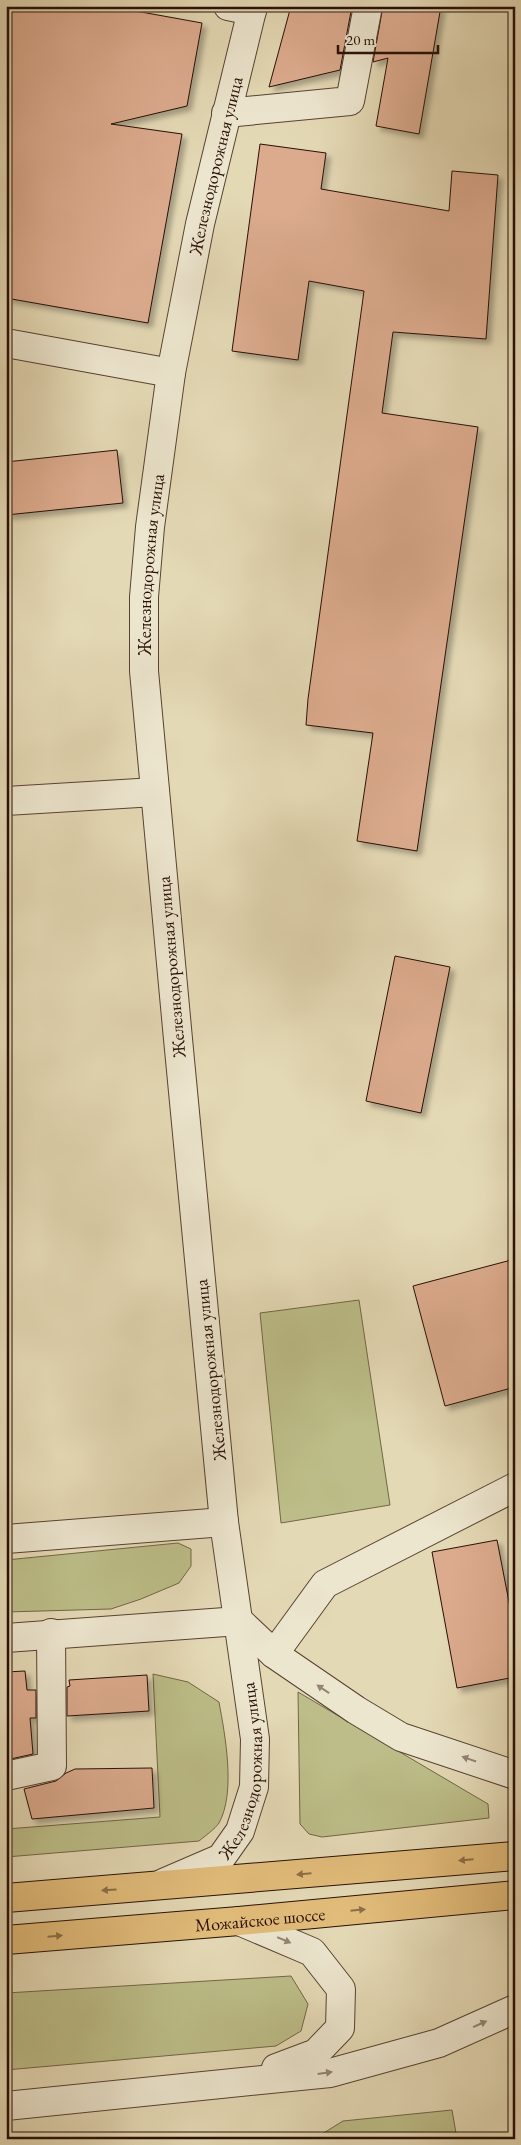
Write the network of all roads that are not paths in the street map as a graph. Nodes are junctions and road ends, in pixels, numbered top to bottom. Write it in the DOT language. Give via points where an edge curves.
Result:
graph roads {
  1 [pos="368,6"];
  2 [pos="244,8"];
  3 [pos="226,113"];
  4 [pos="6,343"];
  5 [pos="171,374"];
  6 [pos="155,792"];
  7 [pos="6,801"];
  8 [pos="515,1487"];
  9 [pos="224,1522"];
  10 [pos="6,1539"];
  11 [pos="239,1621"];
  12 [pos="51,1633"];
  13 [pos="6,1638"];
  14 [pos="274,1654"];
  15 [pos="515,1775"];
  16 [pos="10,1776"];
  17 [pos="515,1856"];
  18 [pos="157,1886"];
  19 [pos="515,1895"];
  20 [pos="6,1898"];
  21 [pos="240,1921"];
  22 [pos="6,1940"];
  23 [pos="515,2009"];
  24 [pos="242,2082"];
  25 [pos="6,2106"];
  1 -- 3 [label="street" via="350,101"];
  2 -- 3 [label="street, Железнодорожная улица"];
  3 -- 5 [label="street, Железнодорожная улица" via="200,224"];
  4 -- 5 [label="street"];
  5 -- 6 [label="street, Железнодорожная улица" via="144,597 144,671"];
  6 -- 7 [label="street"];
  6 -- 9 [label="street, Железнодорожная улица"];
  8 -- 14 [label="street" via="325,1584"];
  9 -- 10 [label="street"];
  9 -- 11 [label="street, Железнодорожная улица"];
  11 -- 12 [label="street"];
  11 -- 14 [label="street"];
  11 -- 18 [label="street, Железнодорожная улица" via="255,1739 254,1787 240,1831 220,1858"];
  12 -- 13 [label="street"];
  12 -- 16 [label="street" via="52,1766"];
  15 -- 14 [label="street, one-way" via="401,1736 356,1710"];
  17 -- 18 [label="main road, one-way"];
  18 -- 20 [label="main road, one-way"];
  21 -- 19 [label="main road, Можайское шоссе, one-way"];
  22 -- 21 [label="main road, Можайское шоссе, one-way"];
  21 -- 24 [label="street, one-way" via="312,1952 341,1989 340,2028 316,2053"];
  24 -- 23 [label="street, one-way" via="340,2070 439,2043"];
  24 -- 25 [label="street"];
}
